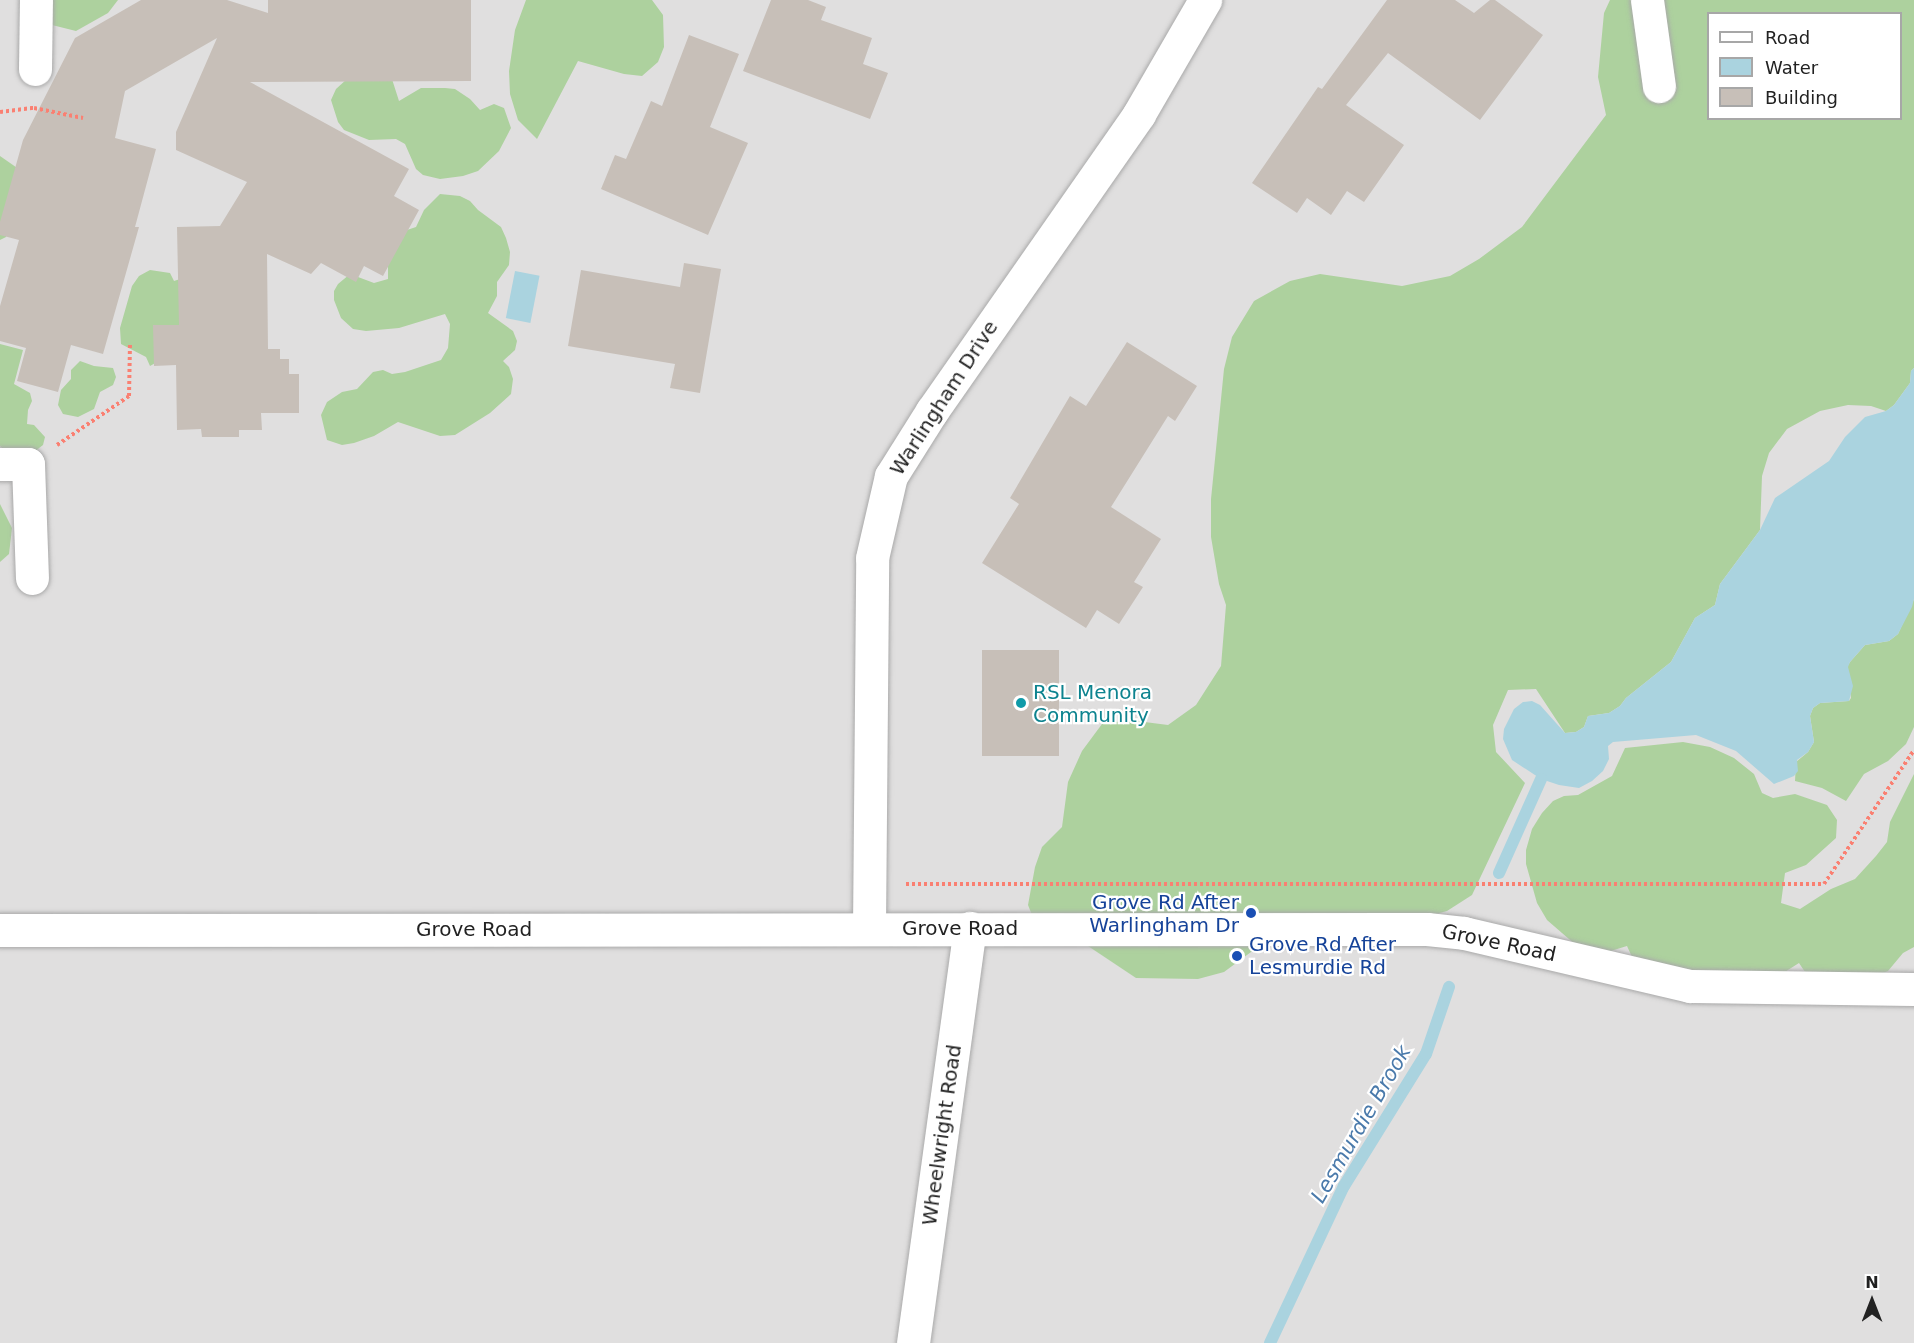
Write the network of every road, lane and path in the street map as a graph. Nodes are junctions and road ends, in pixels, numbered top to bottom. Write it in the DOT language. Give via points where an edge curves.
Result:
graph roads {
  1 [pos="36,0"];
  2 [pos="1205,0"];
  3 [pos="1647,0"];
  4 [pos="35,69"];
  5 [pos="1659,86"];
  6 [pos="0,112"];
  7 [pos="83,118"];
  8 [pos="130,345"];
  9 [pos="14,464"];
  10 [pos="32,578"];
  11 [pos="1914,750"];
  12 [pos="906,884"];
  13 [pos="869,928"];
  14 [pos="970,928"];
  15 [pos="0,930"];
  16 [pos="1914,989"];
  17 [pos="913,1343"];
  1 -- 4 [label="street"];
  2 -- 13 [label="street, Warlingham Drive" via="1139,114 891,476 872,558"];
  3 -- 5 [label="street"];
  6 -- 7 [label="path" via="34,108"];
  8 -- 9 [label="path" via="129,396"];
  9 -- 10 [label="street"];
  11 -- 12 [label="path" via="1824,884"];
  13 -- 14 [label="street, Grove Road"];
  13 -- 15 [label="street, Grove Road"];
  14 -- 16 [label="street, Grove Road" via="1427,928 1464,933 1690,986"];
  14 -- 17 [label="street, Wheelwright Road"];
}
